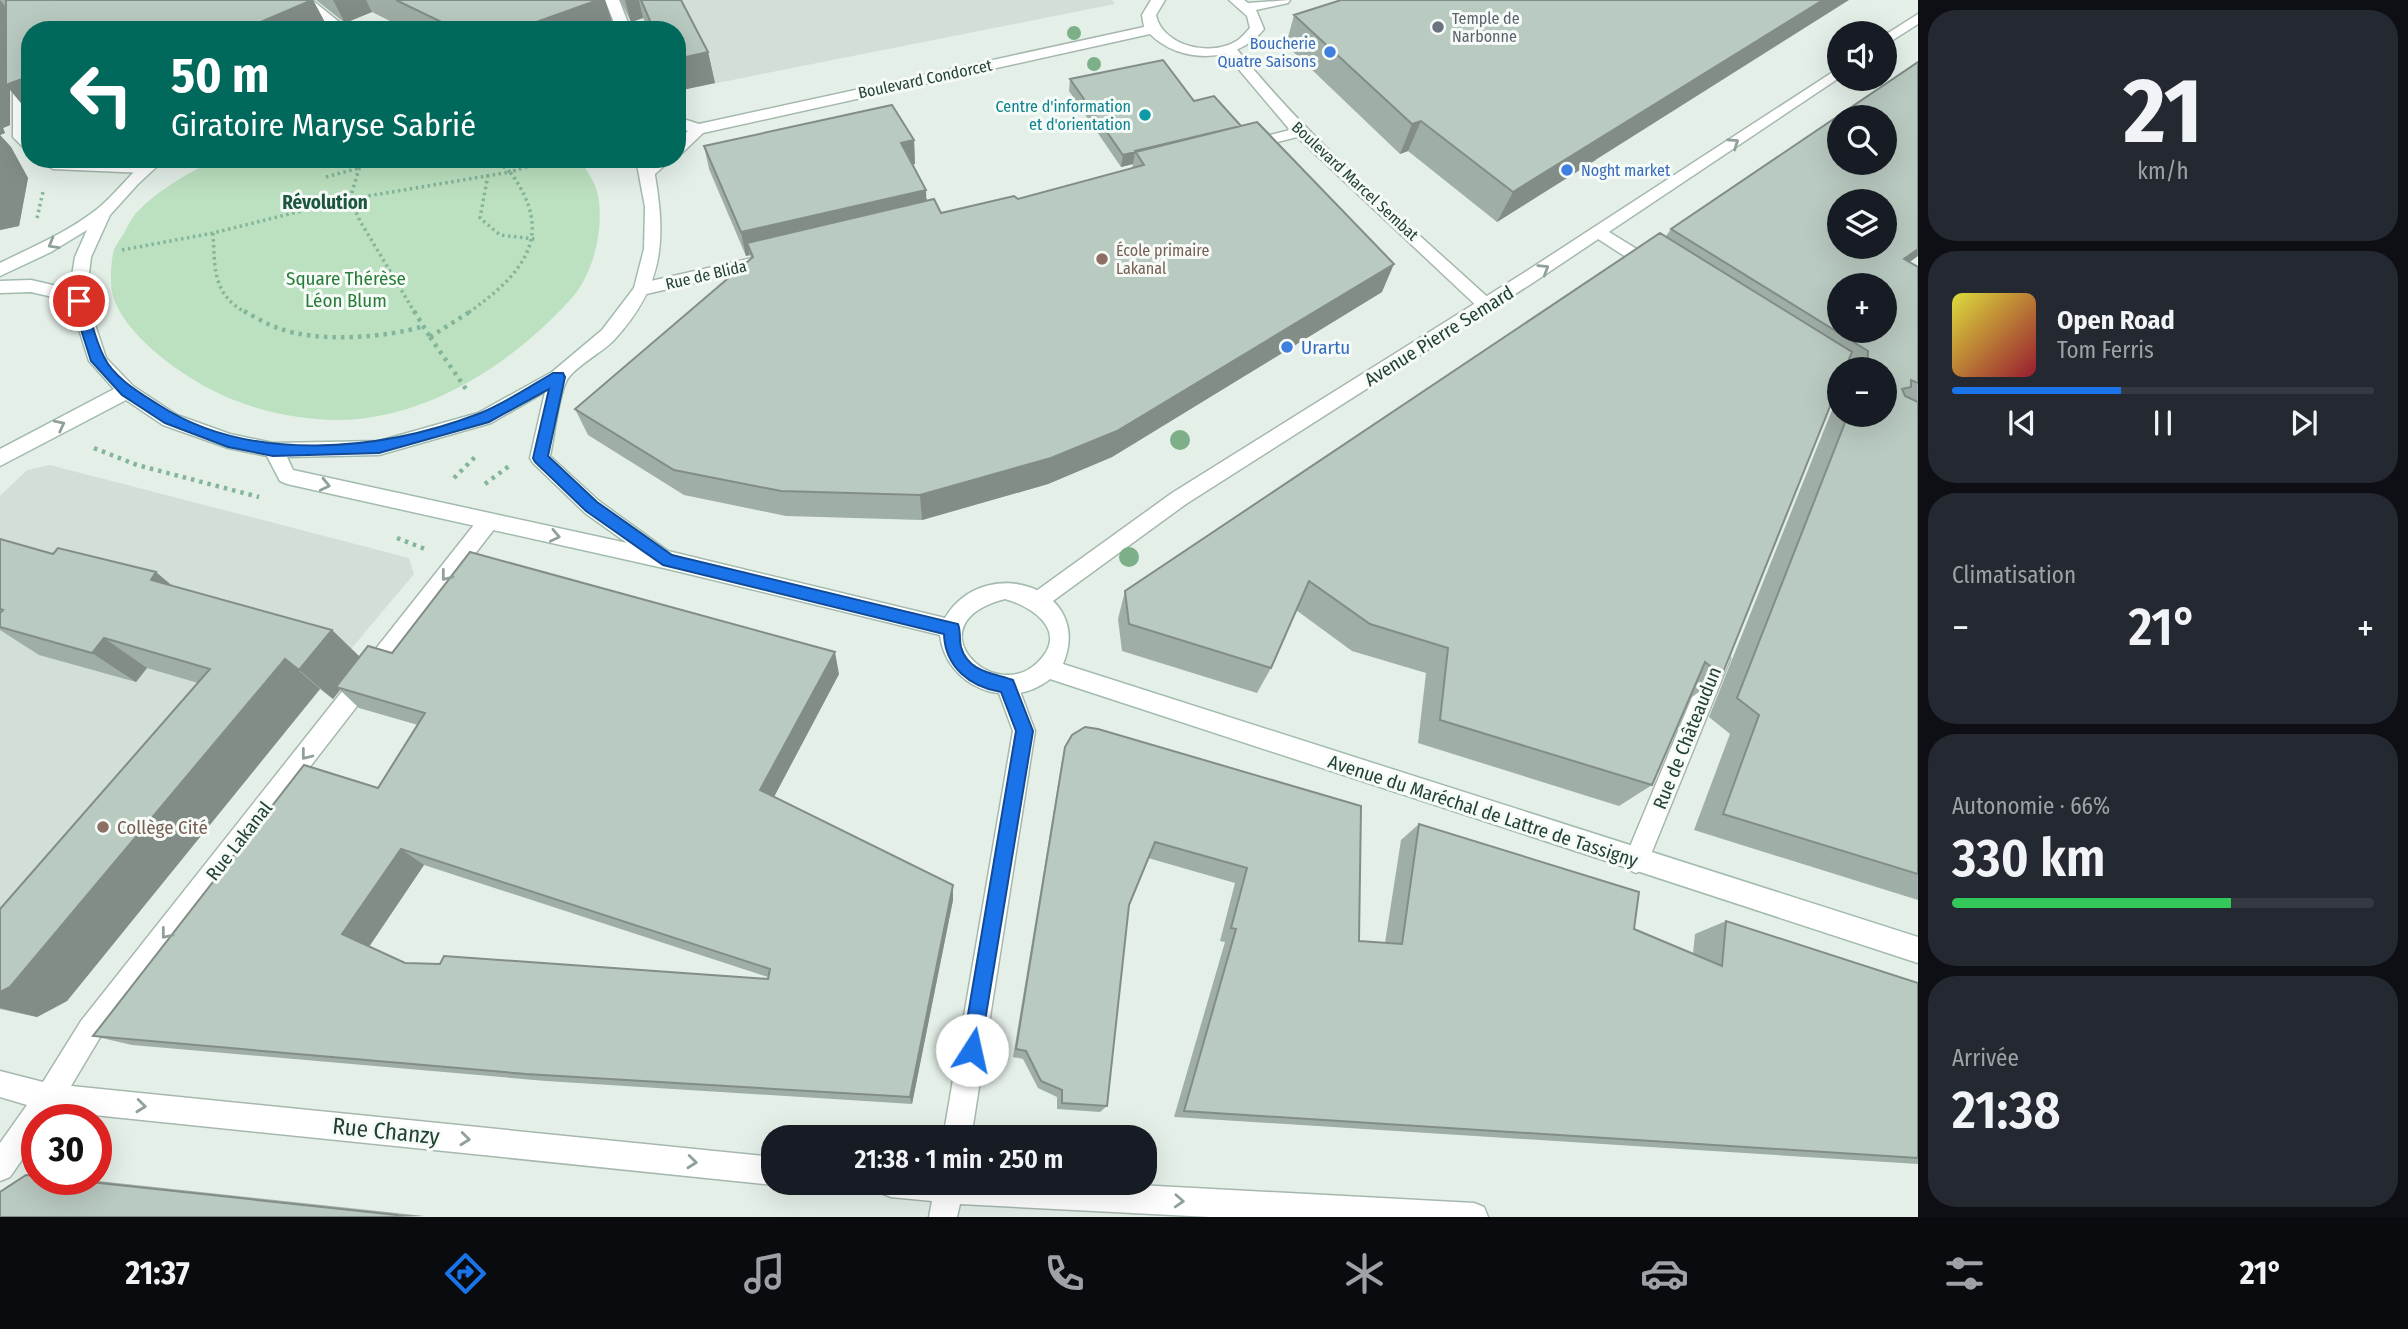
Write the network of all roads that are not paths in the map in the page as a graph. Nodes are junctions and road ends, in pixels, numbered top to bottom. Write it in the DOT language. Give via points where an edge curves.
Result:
graph roads {
  1 [pos="303,0"];
  2 [pos="612,0"];
  3 [pos="1158,0"];
  4 [pos="1283,0"];
  5 [pos="1242,4"];
  6 [pos="1918,18"];
  7 [pos="330,21"];
  8 [pos="620,21"];
  9 [pos="1151,30"];
  10 [pos="1897,33"];
  11 [pos="1230,50"];
  12 [pos="20,57"];
  13 [pos="1827,80"];
  14 [pos="686,125"];
  15 [pos="698,129"];
  16 [pos="1300,132"];
  17 [pos="20,141"];
  18 [pos="686,141"];
  19 [pos="1234,148"];
  20 [pos="147,168"];
  21 [pos="647,168"];
  22 [pos="103,214"];
  23 [pos="1601,233"];
  24 [pos="793,254"];
  25 [pos="0,270"];
  26 [pos="1670,278"];
  27 [pos="0,287"];
  28 [pos="642,289"];
  29 [pos="77,297"];
  30 [pos="1487,306"];
  31 [pos="558,377"];
  32 [pos="127,391"];
  33 [pos="273,450"];
  34 [pos="0,458"];
  35 [pos="488,522"];
  36 [pos="668,561"];
  37 [pos="1039,600"];
  38 [pos="952,629"];
  39 [pos="1728,636"];
  40 [pos="1048,669"];
  41 [pos="1007,685"];
  42 [pos="1636,861"];
  43 [pos="1918,950"];
  44 [pos="0,1084"];
  45 [pos="49,1097"];
  46 [pos="959,1125"];
  47 [pos="0,1167"];
  48 [pos="761,1170"];
  49 [pos="948,1195"];
  50 [pos="1102,1195"];
  51 [pos="943,1217"];
  52 [pos="1474,1217"];
  1 -- 7 [label="street"];
  2 -- 8 [label="street"];
  3 -- 9 [label="street" via="1147,18"];
  4 -- 5 [label="street"];
  5 -- 11 [label="street" via="1257,29 1251,39"];
  6 -- 10 [label="street"];
  9 -- 11 [label="street" via="1184,50"];
  9 -- 15 [label="street, Boulevard Condorcet"];
  11 -- 16 [label="street, Boulevard Marcel Sembat"];
  12 -- 17 [label="street"];
  23 -- 13 [label="street, Avenue Pierre Semard, one-way"];
  14 -- 15 [label="street"];
  15 -- 18 [label="street"];
  16 -- 19 [label="street"];
  16 -- 30 [label="street, Boulevard Marcel Sembat"];
  20 -- 22 [label="street"];
  21 -- 28 [label="street" via="653,206 652,249"];
  22 -- 25 [label="street, one-way"];
  22 -- 29 [label="street" via="83,257"];
  23 -- 26 [label="street"];
  30 -- 23 [label="street, Avenue Pierre Semard, one-way"];
  24 -- 28 [label="street, Rue de Blida"];
  27 -- 29 [label="street" via="32,286"];
  28 -- 31 [label="street" via="608,335"];
  29 -- 32 [label="street" via="98,361"];
  30 -- 37 [label="street, Avenue Pierre Semard" via="1189,493"];
  31 -- 33 [label="street" via="484,418 379,448"];
  31 -- 36 [label="street" via="540,458 592,507"];
  32 -- 33 [label="street" via="170,419 228,441"];
  34 -- 32 [label="street, one-way"];
  33 -- 35 [label="street, one-way" via="287,476"];
  35 -- 36 [label="street, one-way"];
  35 -- 45 [label="street, Rue Lakanal, one-way" via="90,1030"];
  36 -- 38 [label="street"];
  37 -- 38 [label="street" via="1005,590 987,593 971,601"];
  37 -- 40 [label="street" via="1051,611 1061,640"];
  38 -- 41 [label="street" via="959,661 971,674"];
  39 -- 42 [label="street, Rue de Châteaudun"];
  40 -- 41 [label="street" via="1037,678"];
  40 -- 42 [label="street, Avenue du Maréchal de Lattre de Tassigny"];
  41 -- 46 [label="street" via="1024,731"];
  42 -- 43 [label="street, Avenue du Maréchal de Lattre de Tassigny"];
  44 -- 45 [label="street, Rue Chanzy"];
  45 -- 47 [label="street, Rue Lakanal"];
  45 -- 48 [label="street, Rue Chanzy, one-way"];
  49 -- 51 [label="street"];
  50 -- 52 [label="street, one-way"];
}
